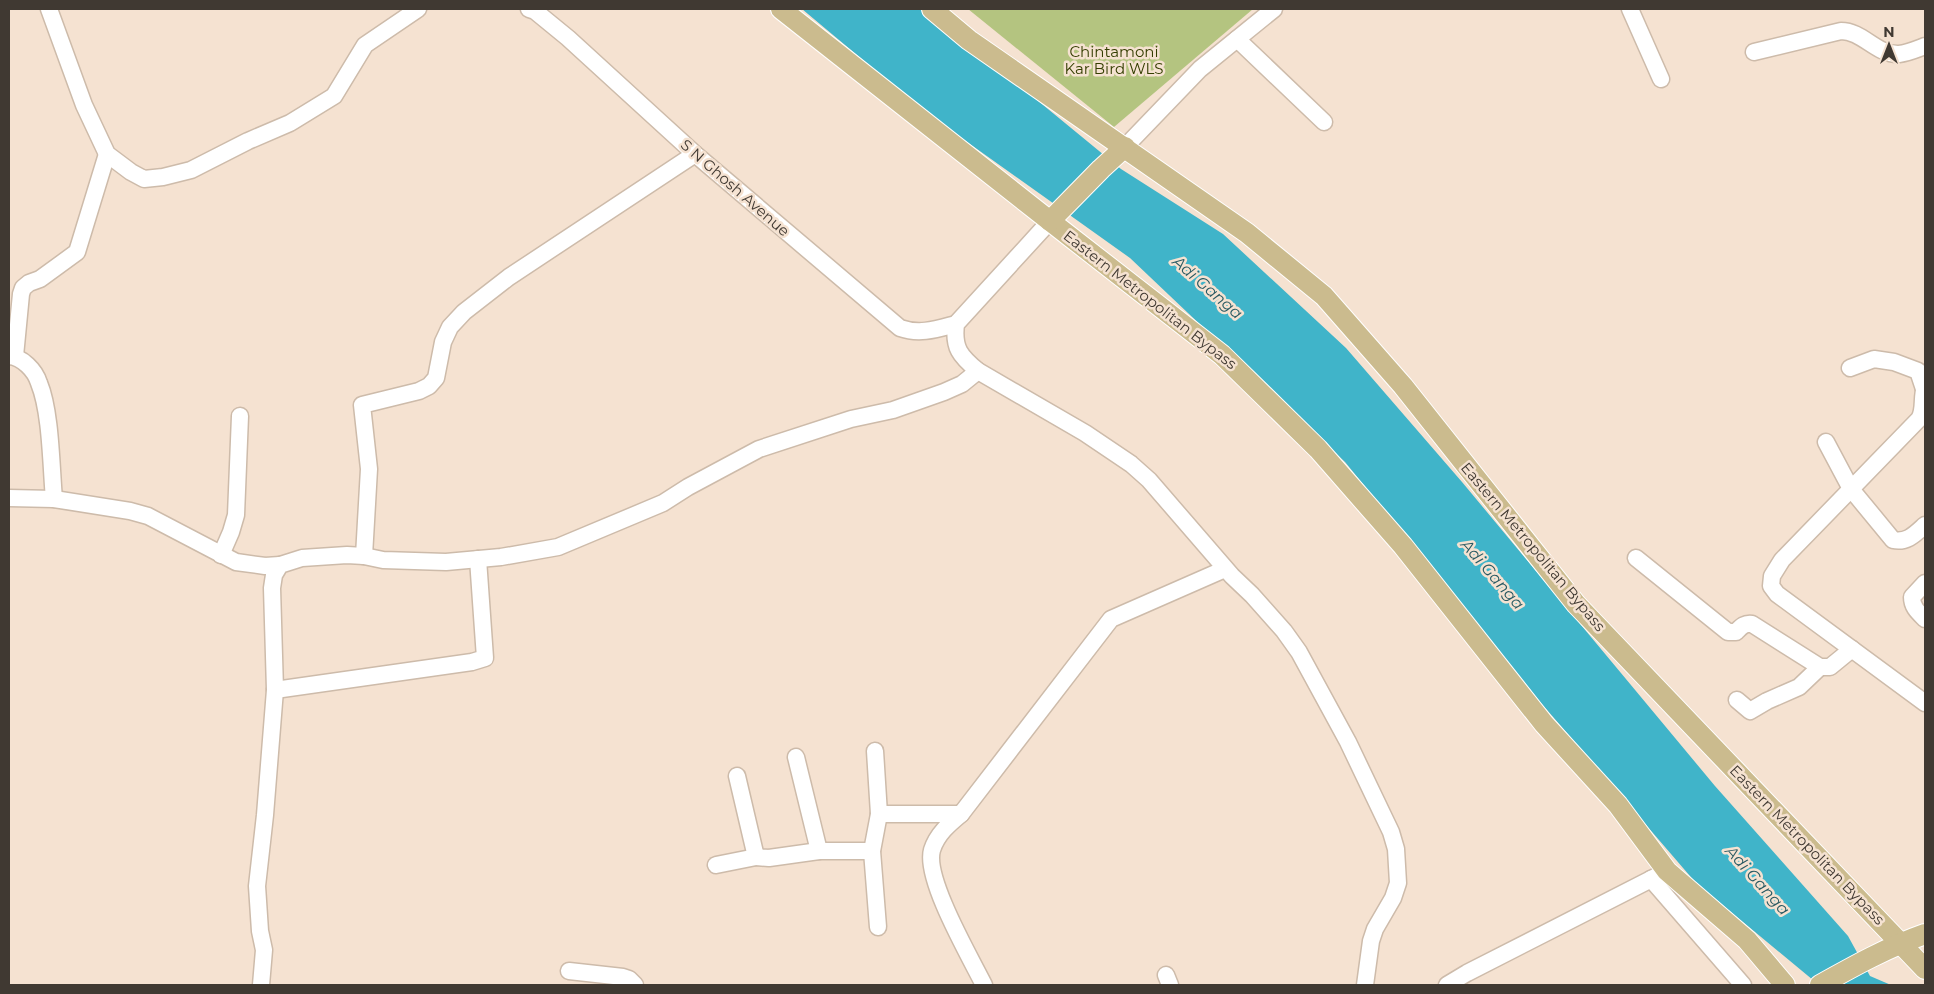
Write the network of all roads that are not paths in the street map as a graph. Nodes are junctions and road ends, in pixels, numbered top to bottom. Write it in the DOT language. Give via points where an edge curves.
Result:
graph roads {
  1 [pos="49,9"];
  2 [pos="418,9"];
  3 [pos="529,9"];
  4 [pos="781,9"];
  5 [pos="932,9"];
  6 [pos="1274,9"];
  7 [pos="1630,9"];
  8 [pos="1237,38"];
  9 [pos="1925,46"];
  10 [pos="1754,52"];
  11 [pos="1662,79"];
  12 [pos="1324,122"];
  13 [pos="1125,147"];
  14 [pos="107,154"];
  15 [pos="695,154"];
  16 [pos="1050,221"];
  17 [pos="956,324"];
  18 [pos="12,356"];
  19 [pos="1850,368"];
  20 [pos="978,371"];
  21 [pos="1924,394"];
  22 [pos="240,416"];
  23 [pos="1826,442"];
  24 [pos="1851,490"];
  25 [pos="9,498"];
  26 [pos="54,499"];
  27 [pos="1925,526"];
  28 [pos="221,555"];
  29 [pos="364,556"];
  30 [pos="1636,558"];
  31 [pos="478,559"];
  32 [pos="280,565"];
  33 [pos="1225,569"];
  34 [pos="1925,583"];
  35 [pos="1925,619"];
  36 [pos="1852,649"];
  37 [pos="1820,667"];
  38 [pos="275,690"];
  39 [pos="1737,700"];
  40 [pos="1925,703"];
  41 [pos="875,751"];
  42 [pos="796,757"];
  43 [pos="737,776"];
  44 [pos="879,814"];
  45 [pos="960,814"];
  46 [pos="872,850"];
  47 [pos="819,851"];
  48 [pos="756,857"];
  49 [pos="716,865"];
  50 [pos="1659,875"];
  51 [pos="878,927"];
  52 [pos="1925,934"];
  53 [pos="1902,943"];
  54 [pos="1925,969"];
  55 [pos="569,971"];
  56 [pos="261,985"];
  57 [pos="635,985"];
  58 [pos="984,985"];
  59 [pos="1365,985"];
  60 [pos="1447,985"];
  61 [pos="1743,985"];
  62 [pos="1785,985"];
  63 [pos="1820,985"];
  1 -- 14 [label="street" via="84,105"];
  2 -- 14 [label="street" via="365,45 334,96 290,123 207,163 164,177 144,179"];
  3 -- 15 [label="street, S N Ghosh Avenue" via="568,38"];
  4 -- 16 [label="main road, Eastern Metropolitan Bypass"];
  5 -- 13 [label="main road, Eastern Metropolitan Bypass" via="969,40"];
  6 -- 8 [label="street"];
  7 -- 11 [label="street"];
  8 -- 12 [label="street"];
  8 -- 13 [label="street" via="1200,69"];
  9 -- 10 [label="street" via="1902,54 1885,52 1854,33 1841,32"];
  13 -- 16 [label="main road, Eastern Metropolitan Bypass"];
  13 -- 53 [label="main road, Eastern Metropolitan Bypass" via="1247,233 1324,296 1402,386 1576,604"];
  14 -- 18 [label="street" via="77,252 23,288"];
  15 -- 17 [label="street, S N Ghosh Avenue" via="900,328 919,332"];
  15 -- 29 [label="street" via="509,277 464,312 450,327 443,342 436,378 429,386 362,405 369,469"];
  16 -- 17 [label="street"];
  16 -- 50 [label="main road, Eastern Metropolitan Bypass" via="1222,354 1318,449 1403,546 1544,724 1618,806"];
  17 -- 20 [label="street" via="956,347 964,360"];
  18 -- 26 [label="street" via="26,364 40,383 48,428"];
  19 -- 21 [label="street" via="1874,359 1894,362 1918,372"];
  20 -- 31 [label="street" via="962,384 944,392 758,449 663,503 558,547"];
  20 -- 33 [label="street" via="1085,433 1131,464"];
  21 -- 24 [label="street" via="1919,419"];
  22 -- 28 [label="street" via="236,515"];
  23 -- 24 [label="street"];
  24 -- 27 [label="street" via="1893,540 1901,542 1911,538"];
  24 -- 36 [label="street" via="1782,560 1772,576 1771,586"];
  25 -- 26 [label="street"];
  26 -- 28 [label="street" via="148,516"];
  28 -- 32 [label="street" via="249,565"];
  29 -- 31 [label="street" via="415,562"];
  29 -- 32 [label="street" via="320,556"];
  30 -- 37 [label="street" via="1728,632 1736,632 1747,623 1752,624"];
  31 -- 38 [label="street" via="485,658"];
  32 -- 38 [label="street" via="272,588"];
  33 -- 45 [label="street" via="1111,620"];
  33 -- 59 [label="street" via="1284,631 1299,652 1348,742 1391,832 1396,849 1398,883 1371,941"];
  34 -- 35 [label="street" via="1912,596 1912,603"];
  36 -- 37 [label="street" via="1830,667"];
  36 -- 40 [label="street"];
  37 -- 39 [label="street" via="1799,687 1750,711"];
  38 -- 56 [label="street" via="257,886 264,950"];
  41 -- 44 [label="street"];
  42 -- 47 [label="street"];
  43 -- 48 [label="street"];
  44 -- 45 [label="street"];
  44 -- 46 [label="street"];
  45 -- 58 [label="street" via="940,832 932,850 932,871"];
  46 -- 47 [label="street"];
  46 -- 51 [label="street"];
  47 -- 48 [label="street"];
  48 -- 49 [label="street"];
  50 -- 60 [label="street"];
  50 -- 61 [label="street"];
  50 -- 62 [label="main road, Eastern Metropolitan Bypass" via="1748,940"];
  52 -- 53 [label="main road"];
  53 -- 54 [label="main road, Eastern Metropolitan Bypass"];
  53 -- 63 [label="main road"];
  55 -- 57 [label="street" via="623,977"];
}
